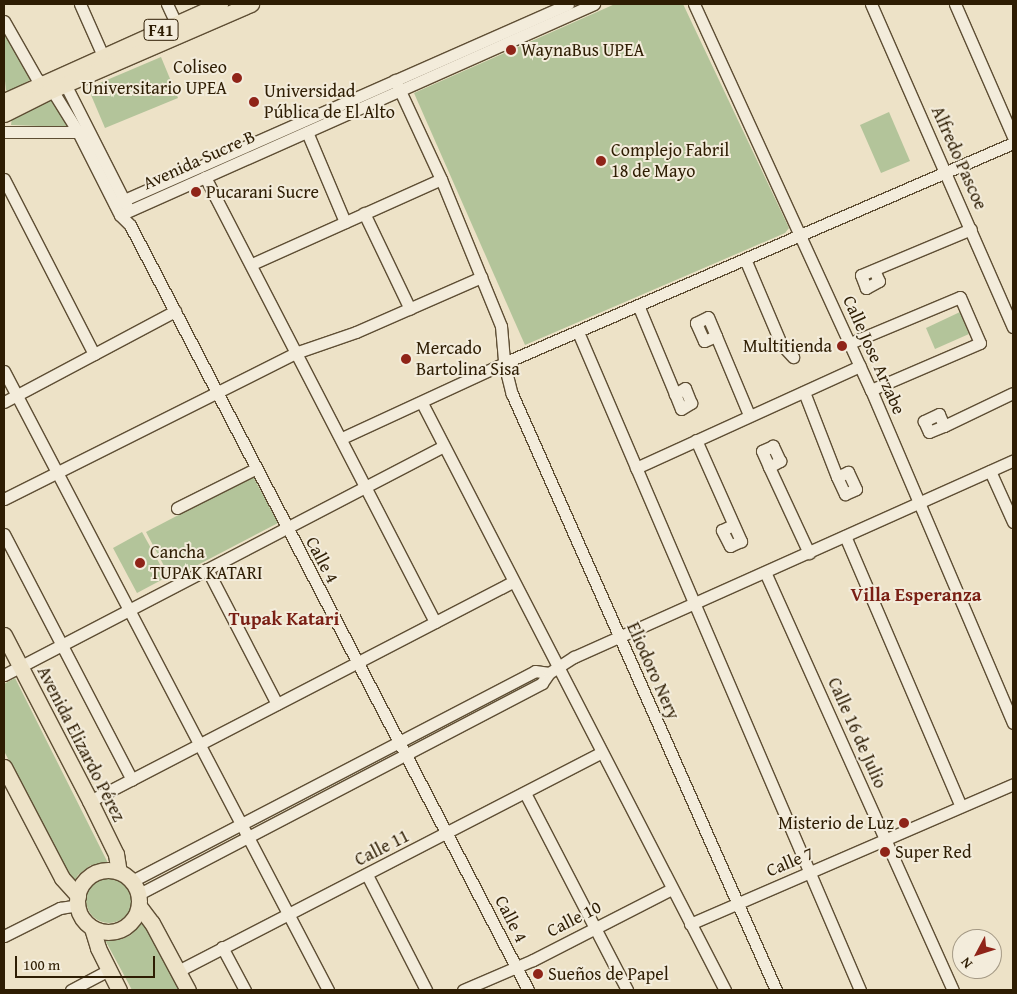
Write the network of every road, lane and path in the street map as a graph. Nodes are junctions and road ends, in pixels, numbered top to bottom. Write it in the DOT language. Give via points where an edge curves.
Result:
graph roads {
  1 [pos="80,4"];
  2 [pos="167,4"];
  3 [pos="220,4"];
  4 [pos="251,4"];
  5 [pos="568,4"];
  6 [pos="594,4"];
  7 [pos="694,4"];
  8 [pos="871,4"];
  9 [pos="955,4"];
  10 [pos="4,21"];
  11 [pos="176,23"];
  12 [pos="103,56"];
  13 [pos="55,83"];
  14 [pos="398,85"];
  15 [pos="4,101"];
  16 [pos="4,114"];
  17 [pos="4,119"];
  18 [pos="6,132"];
  19 [pos="84,132"];
  20 [pos="307,132"];
  21 [pos="1013,137"];
  22 [pos="1013,143"];
  23 [pos="946,172"];
  24 [pos="205,177"];
  25 [pos="4,179"];
  26 [pos="442,179"];
  27 [pos="120,202"];
  28 [pos="125,213"];
  29 [pos="364,213"];
  30 [pos="345,222"];
  31 [pos="971,229"];
  32 [pos="802,234"];
  33 [pos="745,259"];
  34 [pos="252,264"];
  35 [pos="874,270"];
  36 [pos="480,277"];
  37 [pos="638,305"];
  38 [pos="410,309"];
  39 [pos="175,311"];
  40 [pos="1013,327"];
  41 [pos="578,332"];
  42 [pos="716,336"];
  43 [pos="850,343"];
  44 [pos="298,352"];
  45 [pos="94,354"];
  46 [pos="793,357"];
  47 [pos="504,363"];
  48 [pos="860,366"];
  49 [pos="4,371"];
  50 [pos="872,390"];
  51 [pos="804,392"];
  52 [pos="216,393"];
  53 [pos="675,394"];
  54 [pos="1013,394"];
  55 [pos="16,396"];
  56 [pos="4,402"];
  57 [pos="422,403"];
  58 [pos="749,416"];
  59 [pos="944,426"];
  60 [pos="342,438"];
  61 [pos="696,440"];
  62 [pos="443,446"];
  63 [pos="1013,461"];
  64 [pos="769,466"];
  65 [pos="636,468"];
  66 [pos="255,469"];
  67 [pos="990,471"];
  68 [pos="57,472"];
  69 [pos="837,477"];
  70 [pos="366,486"];
  71 [pos="4,499"];
  72 [pos="917,504"];
  73 [pos="177,508"];
  74 [pos="1013,522"];
  75 [pos="734,525"];
  76 [pos="286,528"];
  77 [pos="4,534"];
  78 [pos="845,536"];
  79 [pos="808,553"];
  80 [pos="207,569"];
  81 [pos="765,572"];
  82 [pos="513,582"];
  83 [pos="694,604"];
  84 [pos="129,610"];
  85 [pos="435,622"];
  86 [pos="4,635"];
  87 [pos="618,637"];
  88 [pos="61,646"];
  89 [pos="356,663"];
  90 [pos="20,667"];
  91 [pos="553,670"];
  92 [pos="4,675"];
  93 [pos="277,704"];
  94 [pos="1013,723"];
  95 [pos="397,741"];
  96 [pos="200,744"];
  97 [pos="601,752"];
  98 [pos="404,755"];
  99 [pos="4,767"];
  100 [pos="132,780"];
  101 [pos="1013,784"];
  102 [pos="525,793"];
  103 [pos="90,801"];
  104 [pos="961,806"];
  105 [pos="240,823"];
  106 [pos="447,834"];
  107 [pos="247,837"];
  108 [pos="887,841"];
  109 [pos="120,872"];
  110 [pos="810,872"];
  111 [pos="367,876"];
  112 [pos="672,889"];
  113 [pos="137,894"];
  114 [pos="78,900"];
  115 [pos="736,904"];
  116 [pos="288,913"];
  117 [pos="690,924"];
  118 [pos="92,928"];
  119 [pos="595,928"];
  120 [pos="4,936"];
  121 [pos="222,948"];
  122 [pos="516,966"];
  123 [pos="109,970"];
  124 [pos="178,971"];
  125 [pos="71,990"];
  126 [pos="119,990"];
  127 [pos="188,990"];
  128 [pos="245,990"];
  129 [pos="328,990"];
  130 [pos="426,990"];
  131 [pos="463,990"];
  132 [pos="528,990"];
  133 [pos="627,990"];
  134 [pos="725,990"];
  135 [pos="776,990"];
  136 [pos="860,990"];
  137 [pos="953,990"];
  1 -- 12 [label="street"];
  2 -- 11 [label="street"];
  3 -- 11 [label="main road, F41"];
  4 -- 13 [label="main road, F41"];
  5 -- 14 [label="street, Avenida Sucre B"];
  6 -- 14 [label="street, Avenida Sucre B"];
  7 -- 32 [label="street, Calle Jose Arzabe"];
  8 -- 23 [label="street, Alfredo Pascoe"];
  9 -- 21 [label="street"];
  10 -- 13 [label="street"];
  11 -- 12 [label="main road, F41"];
  12 -- 13 [label="main road, F41"];
  13 -- 15 [label="main road, F41"];
  13 -- 16 [label="main road, F41"];
  13 -- 19 [label="street"];
  14 -- 20 [label="street, Avenida Sucre B"];
  14 -- 26 [label="street, Eliodoro Nery"];
  14 -- 27 [label="street, Avenida Sucre B"];
  17 -- 18 [label="street"];
  18 -- 19 [label="street"];
  19 -- 27 [label="street"];
  20 -- 24 [label="street, Avenida Sucre B"];
  20 -- 30 [label="street"];
  22 -- 23 [label="street"];
  23 -- 31 [label="street, Alfredo Pascoe"];
  23 -- 32 [label="street"];
  24 -- 28 [label="street, Avenida Sucre B"];
  24 -- 34 [label="street"];
  25 -- 45 [label="street"];
  26 -- 29 [label="street"];
  26 -- 36 [label="street, Eliodoro Nery"];
  27 -- 28 [label="street"];
  28 -- 39 [label="street, Calle 4"];
  29 -- 30 [label="street"];
  29 -- 38 [label="street"];
  30 -- 34 [label="street"];
  31 -- 35 [label="street"];
  31 -- 40 [label="street, Alfredo Pascoe"];
  32 -- 33 [label="street"];
  32 -- 43 [label="street, Calle Jose Arzabe"];
  33 -- 37 [label="street"];
  33 -- 46 [label="street" via="781,344"];
  34 -- 44 [label="street"];
  36 -- 38 [label="street"];
  36 -- 47 [label="street, Eliodoro Nery" via="502,326"];
  37 -- 41 [label="street"];
  37 -- 53 [label="street"];
  38 -- 44 [label="street"];
  39 -- 45 [label="street"];
  39 -- 52 [label="street, Calle 4"];
  41 -- 47 [label="street"];
  41 -- 65 [label="street"];
  42 -- 58 [label="street"];
  43 -- 48 [label="street, Calle Jose Arzabe"];
  43 -- 50 [label="street" via="960,297 980,343"];
  44 -- 52 [label="street"];
  44 -- 60 [label="street"];
  45 -- 55 [label="street"];
  47 -- 57 [label="street"];
  47 -- 87 [label="street, Eliodoro Nery" via="512,394"];
  48 -- 50 [label="street, Calle Jose Arzabe"];
  48 -- 51 [label="street"];
  49 -- 55 [label="street"];
  50 -- 72 [label="street, Calle Jose Arzabe"];
  51 -- 58 [label="street"];
  51 -- 69 [label="street"];
  52 -- 66 [label="street, Calle 4"];
  52 -- 68 [label="street"];
  54 -- 59 [label="street"];
  55 -- 56 [label="street"];
  55 -- 68 [label="street"];
  57 -- 60 [label="street"];
  57 -- 62 [label="street"];
  58 -- 61 [label="street"];
  60 -- 70 [label="street"];
  61 -- 65 [label="street"];
  61 -- 75 [label="street"];
  62 -- 70 [label="street"];
  62 -- 82 [label="street"];
  63 -- 67 [label="street"];
  64 -- 79 [label="street"];
  65 -- 83 [label="street"];
  66 -- 73 [label="street"];
  66 -- 76 [label="street, Calle 4"];
  67 -- 72 [label="street"];
  67 -- 74 [label="street"];
  68 -- 71 [label="street"];
  68 -- 84 [label="street"];
  70 -- 76 [label="street"];
  70 -- 85 [label="street"];
  72 -- 78 [label="street"];
  72 -- 94 [label="street, Calle Jose Arzabe"];
  76 -- 80 [label="street"];
  76 -- 89 [label="street, Calle 4"];
  77 -- 88 [label="street"];
  78 -- 79 [label="street"];
  78 -- 104 [label="street"];
  79 -- 81 [label="street"];
  80 -- 84 [label="street"];
  80 -- 93 [label="street"];
  81 -- 83 [label="street"];
  81 -- 108 [label="street, Calle 16 de Julio"];
  82 -- 85 [label="street"];
  82 -- 91 [label="street"];
  83 -- 87 [label="street"];
  83 -- 110 [label="street"];
  84 -- 88 [label="street"];
  84 -- 96 [label="street"];
  85 -- 89 [label="street"];
  86 -- 90 [label="main road, Avenida Elizardo Pérez"];
  87 -- 91 [label="street"];
  87 -- 115 [label="street, Eliodoro Nery"];
  88 -- 90 [label="street"];
  88 -- 100 [label="street"];
  89 -- 93 [label="street"];
  89 -- 95 [label="street, Calle 4"];
  90 -- 92 [label="street"];
  90 -- 103 [label="main road, Avenida Elizardo Pérez"];
  91 -- 95 [label="street" via="535,671"];
  91 -- 97 [label="street"];
  91 -- 98 [label="street" via="542,682"];
  93 -- 96 [label="street"];
  95 -- 98 [label="street, Calle 4"];
  95 -- 105 [label="street"];
  96 -- 100 [label="street"];
  96 -- 105 [label="street"];
  97 -- 102 [label="street, Calle 11"];
  97 -- 112 [label="street"];
  98 -- 106 [label="street, Calle 4"];
  98 -- 107 [label="street"];
  99 -- 114 [label="main road" via="62,878"];
  100 -- 103 [label="street"];
  101 -- 104 [label="street, Calle 7"];
  102 -- 106 [label="street, Calle 11"];
  102 -- 119 [label="street"];
  103 -- 109 [label="main road, Avenida Elizardo Pérez" via="116,854"];
  104 -- 108 [label="street, Calle 7"];
  105 -- 107 [label="street"];
  105 -- 113 [label="street"];
  106 -- 111 [label="street, Calle 11"];
  106 -- 122 [label="street, Calle 4"];
  107 -- 113 [label="street"];
  107 -- 116 [label="street"];
  108 -- 110 [label="street, Calle 7"];
  108 -- 137 [label="street, Calle 16 de Julio"];
  109 -- 113 [label="main road"];
  109 -- 114 [label="main road" via="96,873 86,880"];
  110 -- 115 [label="street, Calle 7"];
  110 -- 136 [label="street"];
  111 -- 116 [label="street, Calle 11"];
  111 -- 130 [label="street"];
  112 -- 117 [label="street"];
  112 -- 119 [label="street, Calle 10"];
  113 -- 118 [label="main road" via="132,922 122,930 110,932"];
  113 -- 124 [label="main road"];
  114 -- 118 [label="main road" via="84,920"];
  114 -- 120 [label="street"];
  115 -- 117 [label="street, Calle 7"];
  115 -- 135 [label="street, Eliodoro Nery"];
  116 -- 121 [label="street, Calle 11"];
  116 -- 129 [label="street"];
  117 -- 134 [label="street"];
  118 -- 123 [label="main road"];
  119 -- 122 [label="street, Calle 10"];
  119 -- 133 [label="street"];
  121 -- 124 [label="street, Calle 11"];
  121 -- 128 [label="street"];
  122 -- 131 [label="street, Calle 10"];
  122 -- 132 [label="street, Calle 4"];
  123 -- 125 [label="street"];
  123 -- 126 [label="main road"];
  124 -- 127 [label="main road"];
}
